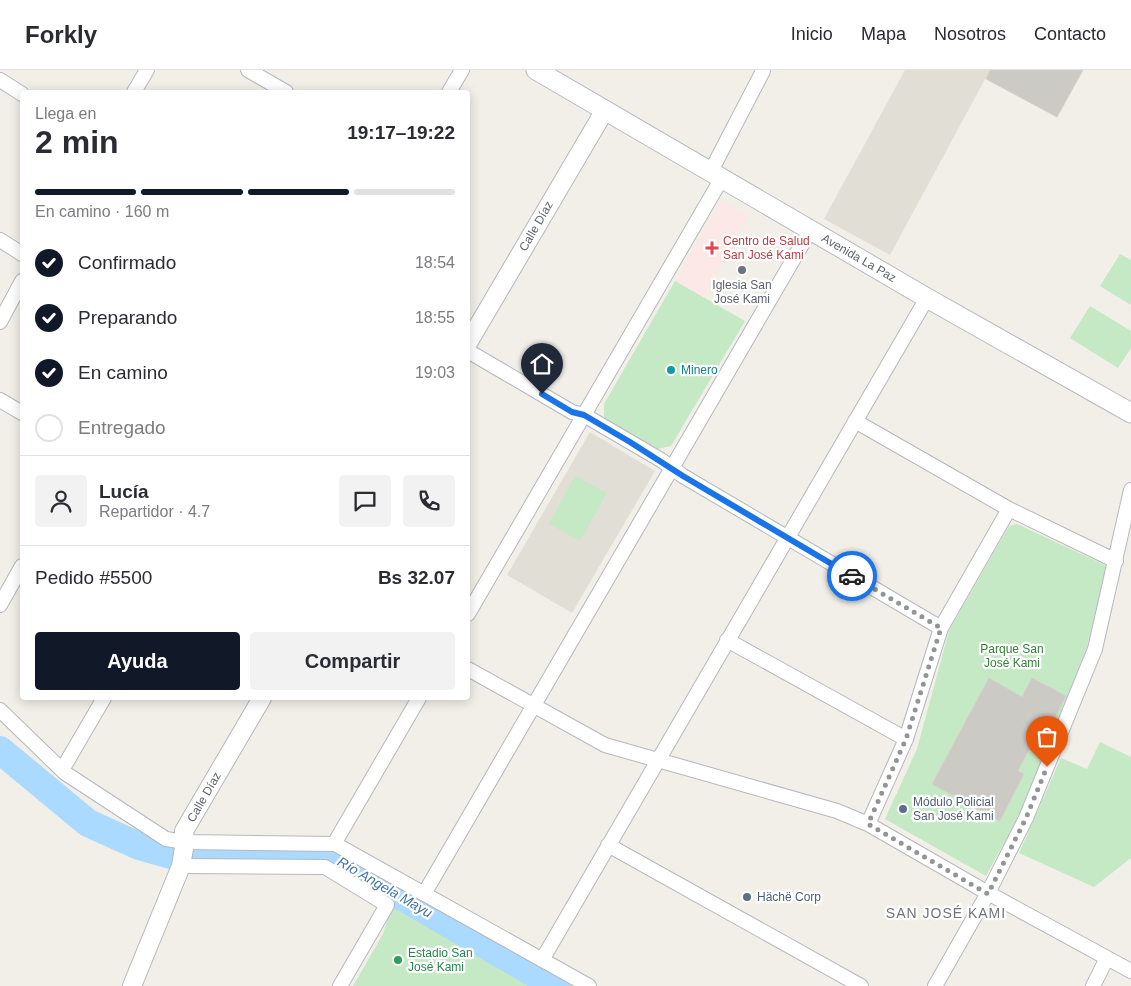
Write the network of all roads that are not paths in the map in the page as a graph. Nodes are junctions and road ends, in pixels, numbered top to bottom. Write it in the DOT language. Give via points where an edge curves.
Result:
graph roads {
  1 [pos="147,70"];
  2 [pos="248,70"];
  3 [pos="462,70"];
  4 [pos="536,70"];
  5 [pos="764,71"];
  6 [pos="0,80"];
  7 [pos="135,90"];
  8 [pos="283,90"];
  9 [pos="450,90"];
  10 [pos="20,93"];
  11 [pos="605,110"];
  12 [pos="716,175"];
  13 [pos="810,229"];
  14 [pos="0,240"];
  15 [pos="20,253"];
  16 [pos="20,285"];
  17 [pos="927,298"];
  18 [pos="0,322"];
  19 [pos="470,340"];
  20 [pos="470,352"];
  21 [pos="0,400"];
  22 [pos="20,412"];
  23 [pos="1131,413"];
  24 [pos="584,415"];
  25 [pos="855,421"];
  26 [pos="672,468"];
  27 [pos="1131,490"];
  28 [pos="1009,509"];
  29 [pos="787,538"];
  30 [pos="1116,561"];
  31 [pos="20,570"];
  32 [pos="0,605"];
  33 [pos="470,611"];
  34 [pos="941,628"];
  35 [pos="727,640"];
  36 [pos="470,670"];
  37 [pos="103,700"];
  38 [pos="261,700"];
  39 [pos="418,700"];
  40 [pos="533,706"];
  41 [pos="0,710"];
  42 [pos="906,739"];
  43 [pos="658,760"];
  44 [pos="62,770"];
  45 [pos="868,824"];
  46 [pos="185,842"];
  47 [pos="334,844"];
  48 [pos="608,845"];
  49 [pos="181,866"];
  50 [pos="424,894"];
  51 [pos="988,894"];
  52 [pos="1108,958"];
  53 [pos="542,960"];
  54 [pos="1131,971"];
  55 [pos="132,986"];
  56 [pos="340,986"];
  57 [pos="589,986"];
  58 [pos="861,986"];
  59 [pos="935,986"];
  60 [pos="1093,986"];
  1 -- 7 [label="street"];
  2 -- 8 [label="street"];
  3 -- 9 [label="street"];
  4 -- 11 [label="main road, Avenida La Paz"];
  5 -- 12 [label="street"];
  6 -- 10 [label="street"];
  11 -- 12 [label="main road, Avenida La Paz"];
  11 -- 19 [label="street, Calle Díaz"];
  12 -- 13 [label="main road, Avenida La Paz"];
  12 -- 24 [label="street"];
  13 -- 17 [label="main road, Avenida La Paz"];
  13 -- 26 [label="street"];
  14 -- 15 [label="street"];
  16 -- 18 [label="street"];
  17 -- 23 [label="main road, Avenida La Paz"];
  17 -- 25 [label="street"];
  20 -- 24 [label="street" via="572,412"];
  21 -- 22 [label="street"];
  24 -- 26 [label="street"];
  24 -- 33 [label="street"];
  25 -- 28 [label="street"];
  25 -- 29 [label="street"];
  26 -- 29 [label="street"];
  26 -- 40 [label="street"];
  27 -- 30 [label="street"];
  28 -- 30 [label="street"];
  28 -- 34 [label="street"];
  29 -- 34 [label="street"];
  29 -- 35 [label="street"];
  30 -- 51 [label="street" via="1095,649 1026,818"];
  31 -- 32 [label="street"];
  34 -- 42 [label="street"];
  35 -- 42 [label="street"];
  35 -- 43 [label="street"];
  36 -- 40 [label="street"];
  37 -- 44 [label="street"];
  38 -- 46 [label="street, Calle Díaz" via="184,831"];
  39 -- 47 [label="street"];
  40 -- 43 [label="street" via="605,745"];
  40 -- 50 [label="street"];
  41 -- 44 [label="street"];
  42 -- 45 [label="street"];
  43 -- 45 [label="street" via="837,811"];
  43 -- 48 [label="street"];
  44 -- 46 [label="street" via="166,839"];
  45 -- 51 [label="street"];
  46 -- 47 [label="street"];
  46 -- 49 [label="street, Calle Díaz"];
  47 -- 50 [label="street"];
  48 -- 53 [label="street"];
  48 -- 58 [label="street"];
  49 -- 55 [label="street, Calle Díaz"];
  49 -- 56 [label="street" via="325,867 388,905"];
  50 -- 53 [label="street"];
  51 -- 52 [label="street"];
  51 -- 59 [label="street"];
  52 -- 54 [label="street"];
  52 -- 60 [label="street"];
  53 -- 57 [label="street"];
}
